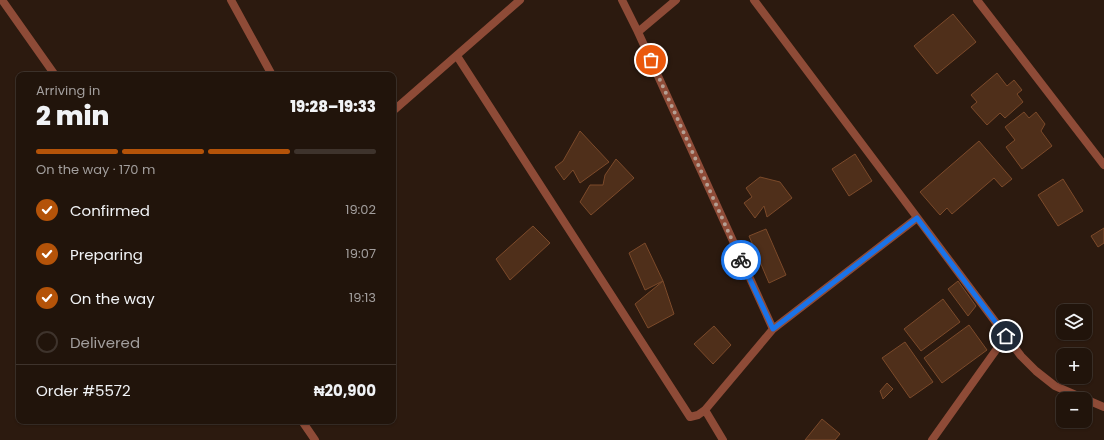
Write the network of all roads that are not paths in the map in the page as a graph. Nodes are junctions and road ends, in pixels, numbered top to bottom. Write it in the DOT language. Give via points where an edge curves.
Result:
graph roads {
  1 [pos="2,0"];
  2 [pos="230,0"];
  3 [pos="520,0"];
  4 [pos="622,0"];
  5 [pos="676,0"];
  6 [pos="754,0"];
  7 [pos="977,0"];
  8 [pos="638,32"];
  9 [pos="457,56"];
  10 [pos="53,72"];
  11 [pos="270,72"];
  12 [pos="396,108"];
  13 [pos="1104,166"];
  14 [pos="917,218"];
  15 [pos="773,329"];
  16 [pos="1006,336"];
  17 [pos="1104,407"];
  18 [pos="705,410"];
  19 [pos="304,424"];
  20 [pos="315,440"];
  21 [pos="723,440"];
  22 [pos="932,440"];
  1 -- 10 [label="street"];
  2 -- 11 [label="street"];
  3 -- 9 [label="street"];
  4 -- 8 [label="street"];
  5 -- 8 [label="street"];
  6 -- 14 [label="street"];
  7 -- 13 [label="street"];
  8 -- 15 [label="street"];
  9 -- 12 [label="street"];
  9 -- 18 [label="street" via="690,417"];
  14 -- 15 [label="street"];
  14 -- 16 [label="street"];
  15 -- 18 [label="street"];
  16 -- 17 [label="street" via="1036,372 1055,386"];
  16 -- 22 [label="street"];
  18 -- 21 [label="street"];
  19 -- 20 [label="street"];
}
